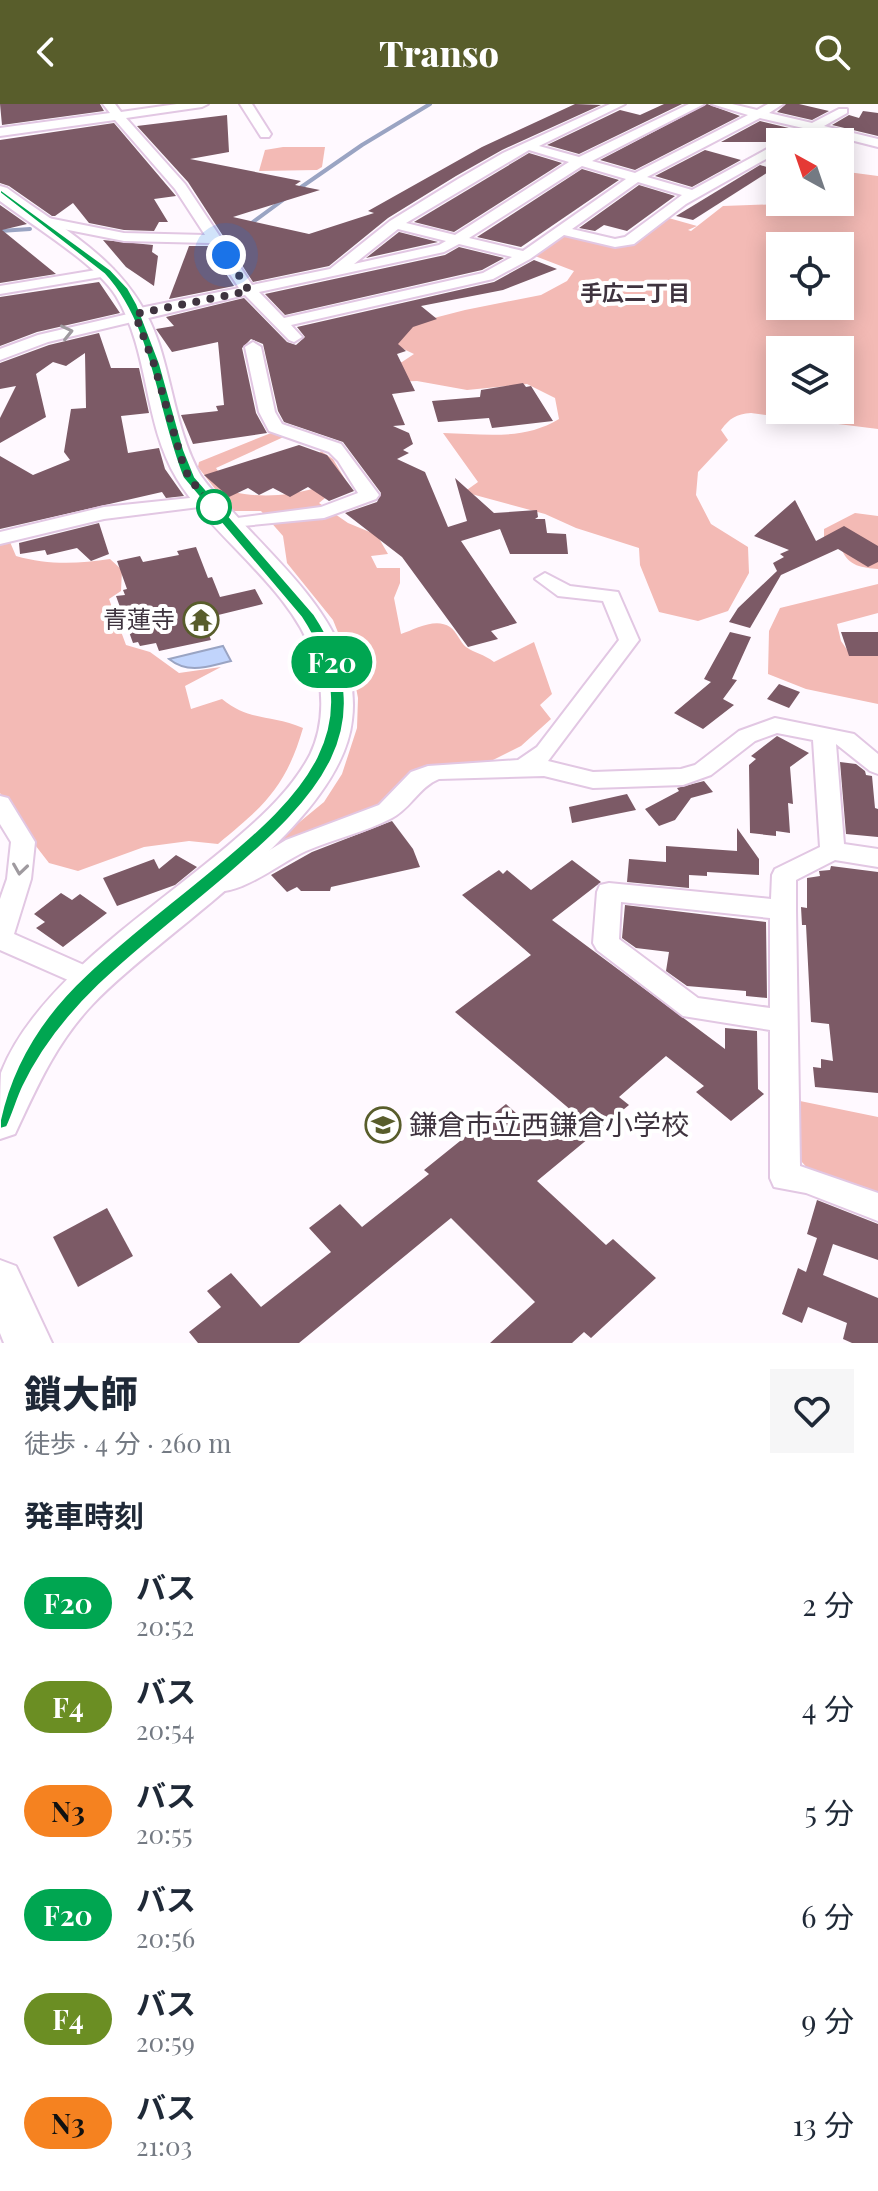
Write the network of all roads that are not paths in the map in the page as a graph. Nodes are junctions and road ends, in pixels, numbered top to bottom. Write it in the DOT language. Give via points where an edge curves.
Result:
graph roads {
  1 [pos="202,104"];
  2 [pos="246,104"];
  3 [pos="619,104"];
  4 [pos="698,104"];
  5 [pos="718,104"];
  6 [pos="777,104"];
  7 [pos="114,110"];
  8 [pos="843,111"];
  9 [pos="758,114"];
  10 [pos="811,128"];
  11 [pos="0,132"];
  12 [pos="265,134"];
  13 [pos="854,138"];
  14 [pos="878,143"];
  15 [pos="527,146"];
  16 [pos="766,154"];
  17 [pos="581,161"];
  18 [pos="637,177"];
  19 [pos="0,192"];
  20 [pos="693,194"];
  21 [pos="38,220"];
  22 [pos="395,224"];
  23 [pos="560,230"];
  24 [pos="216,239"];
  25 [pos="458,239"];
  26 [pos="525,256"];
  27 [pos="108,272"];
  28 [pos="335,272"];
  29 [pos="0,290"];
  30 [pos="249,291"];
  31 [pos="136,316"];
  32 [pos="280,323"];
  33 [pos="294,337"];
  34 [pos="253,347"];
  35 [pos="0,355"];
  36 [pos="209,501"];
  37 [pos="229,524"];
  38 [pos="0,538"];
  39 [pos="545,579"];
  40 [pos="824,733"];
  41 [pos="878,766"];
  42 [pos="523,768"];
  43 [pos="0,804"];
  44 [pos="832,851"];
  45 [pos="878,858"];
  46 [pos="205,886"];
  47 [pos="783,910"];
  48 [pos="0,938"];
  49 [pos="93,980"];
  50 [pos="785,1021"];
  51 [pos="0,1121"];
  52 [pos="878,1207"];
  53 [pos="0,1281"];
  54 [pos="28,1343"];
  1 -- 7 [label="street"];
  2 -- 12 [label="street"];
  3 -- 15 [label="street"];
  4 -- 17 [label="street"];
  5 -- 9 [label="street"];
  6 -- 9 [label="street"];
  7 -- 11 [label="street"];
  7 -- 24 [label="street" via="180,187"];
  8 -- 10 [label="street"];
  9 -- 10 [label="street"];
  9 -- 18 [label="street"];
  13 -- 14 [label="street"];
  15 -- 17 [label="street"];
  15 -- 22 [label="street"];
  16 -- 20 [label="street"];
  17 -- 18 [label="street"];
  17 -- 25 [label="street"];
  18 -- 20 [label="street"];
  18 -- 23 [label="street"];
  19 -- 21 [label="main road"];
  20 -- 23 [label="street" via="629,241 615,243"];
  21 -- 24 [label="street" via="124,237"];
  21 -- 27 [label="main road"];
  22 -- 25 [label="street"];
  22 -- 28 [label="street"];
  23 -- 26 [label="street"];
  24 -- 30 [label="street"];
  25 -- 26 [label="street"];
  25 -- 28 [label="street" via="434,253"];
  26 -- 32 [label="street" via="473,280"];
  27 -- 29 [label="street"];
  27 -- 31 [label="main road"];
  28 -- 30 [label="street"];
  30 -- 31 [label="street"];
  30 -- 32 [label="street"];
  35 -- 31 [label="street, one-way" via="43,338"];
  31 -- 36 [label="main road" via="183,464"];
  32 -- 33 [label="street"];
  34 -- 37 [label="street" via="275,427 335,448 370,495 324,512"];
  36 -- 37 [label="main road"];
  36 -- 38 [label="street" via="104,513"];
  37 -- 46 [label="main road" via="323,639 334,666 336,723 326,756 305,792"];
  39 -- 42 [label="street" via="565,592 611,596 629,640 545,752"];
  40 -- 41 [label="street" via="846,739"];
  40 -- 42 [label="street" via="775,725 747,736 703,770 683,777 593,780"];
  40 -- 44 [label="street"];
  42 -- 46 [label="street" via="436,771 419,778 387,811 295,846 253,872"];
  43 -- 48 [label="street, one-way" via="23,842 19,879"];
  44 -- 45 [label="street"];
  44 -- 47 [label="street" via="784,875"];
  46 -- 49 [label="main road"];
  47 -- 50 [label="street"];
  47 -- 50 [label="street" via="609,892 606,943 692,1008"];
  48 -- 49 [label="street"];
  49 -- 51 [label="main road" via="36,1047"];
  50 -- 52 [label="street" via="785,1178 806,1180"];
  53 -- 54 [label="main road"];
}
